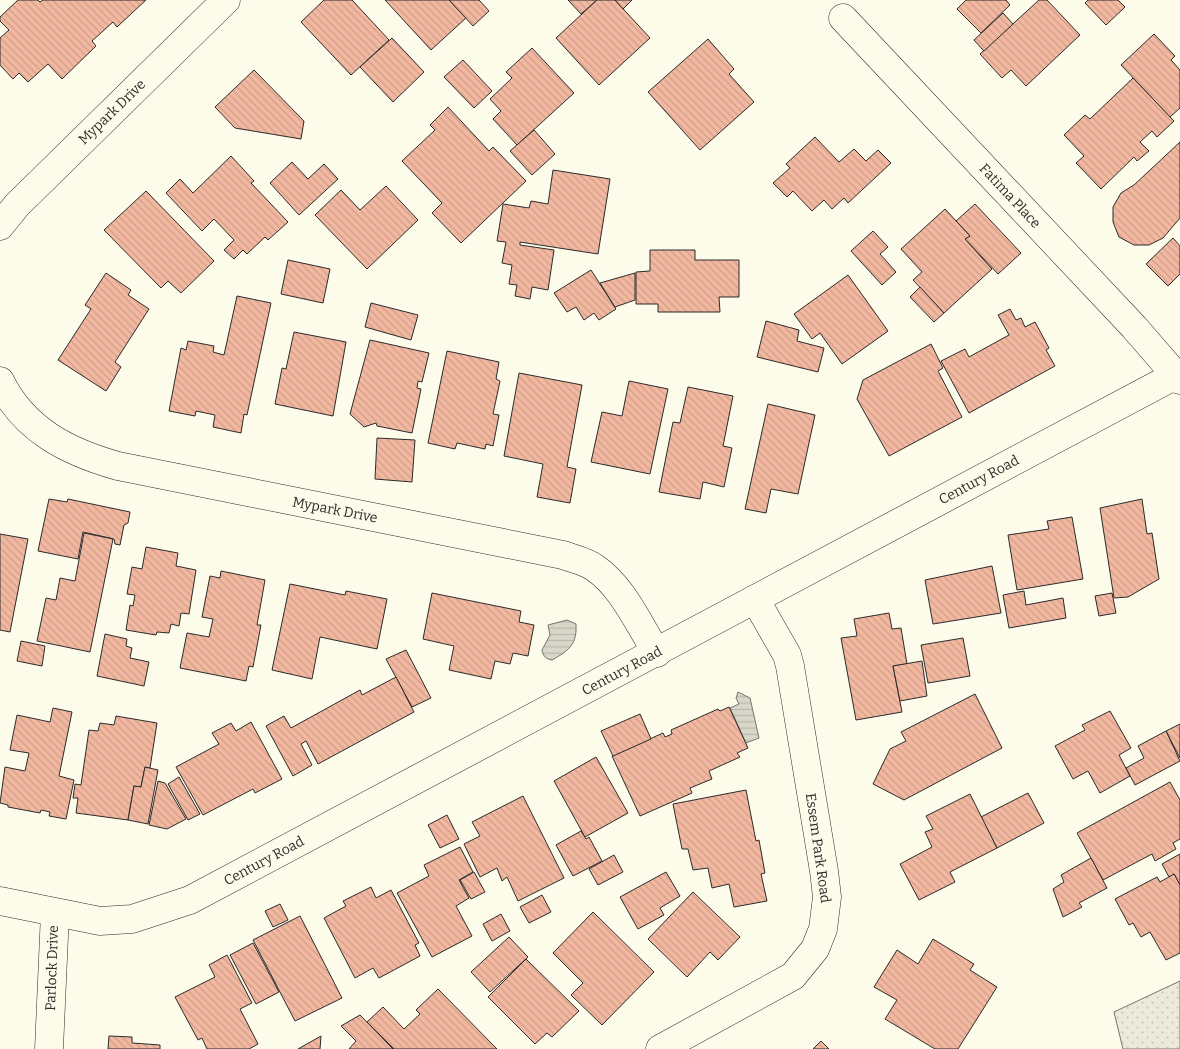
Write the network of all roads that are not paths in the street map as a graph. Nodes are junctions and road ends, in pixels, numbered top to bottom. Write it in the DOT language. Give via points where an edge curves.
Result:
graph roads {
  1 [pos="226,0"];
  2 [pos="843,18"];
  3 [pos="0,226"];
  4 [pos="1178,377"];
  5 [pos="0,381"];
  6 [pos="755,600"];
  7 [pos="657,653"];
  8 [pos="0,901"];
  9 [pos="54,913"];
  10 [pos="49,1049"];
  11 [pos="660,1049"];
  1 -- 3 [label="street, Mypark Drive" via="17,205"];
  2 -- 4 [label="street, Fatima Place"];
  4 -- 6 [label="street, Century Road"];
  5 -- 7 [label="street, Mypark Drive" via="12,402 32,424 58,444 92,459 584,562 610,581"];
  6 -- 7 [label="street, Century Road"];
  6 -- 11 [label="street, Essem Park Road" via="790,666 824,871 826,916 815,949 793,976"];
  7 -- 9 [label="street, Century Road" via="190,900 132,919 100,921"];
  8 -- 9 [label="street, Parlock Drive"];
  9 -- 10 [label="street, Parlock Drive"];
}
